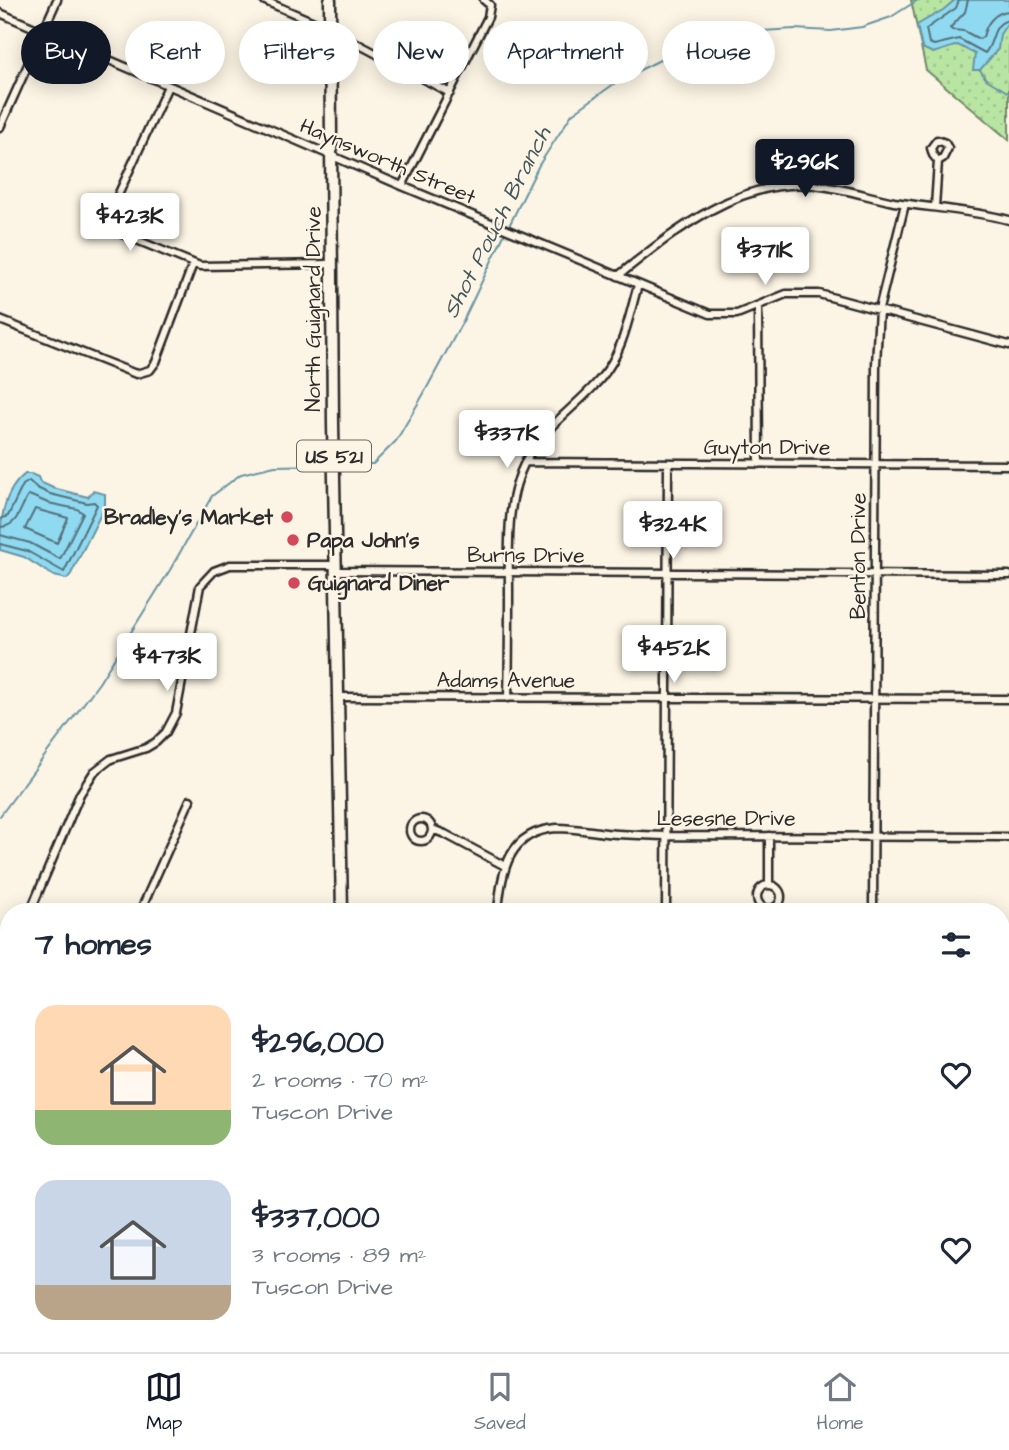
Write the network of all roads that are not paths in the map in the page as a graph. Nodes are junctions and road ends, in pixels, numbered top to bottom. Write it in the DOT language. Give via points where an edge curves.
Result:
graph roads {
  1 [pos="57,0"];
  2 [pos="263,0"];
  3 [pos="330,0"];
  4 [pos="484,0"];
  5 [pos="0,13"];
  6 [pos="48,21"];
  7 [pos="312,21"];
  8 [pos="330,21"];
  9 [pos="21,22"];
  10 [pos="359,44"];
  11 [pos="111,61"];
  12 [pos="21,81"];
  13 [pos="330,84"];
  14 [pos="168,86"];
  15 [pos="450,93"];
  16 [pos="0,127"];
  17 [pos="331,156"];
  18 [pos="938,161"];
  19 [pos="402,186"];
  20 [pos="905,204"];
  21 [pos="935,207"];
  22 [pos="1009,220"];
  23 [pos="193,264"];
  24 [pos="332,264"];
  25 [pos="618,276"];
  26 [pos="638,285"];
  27 [pos="758,306"];
  28 [pos="879,309"];
  29 [pos="0,320"];
  30 [pos="1009,345"];
  31 [pos="525,462"];
  32 [pos="668,464"];
  33 [pos="759,464"];
  34 [pos="876,465"];
  35 [pos="1009,465"];
  36 [pos="336,568"];
  37 [pos="509,573"];
  38 [pos="667,574"];
  39 [pos="875,575"];
  40 [pos="1009,575"];
  41 [pos="339,696"];
  42 [pos="508,698"];
  43 [pos="667,698"];
  44 [pos="874,698"];
  45 [pos="1009,699"];
  46 [pos="190,800"];
  47 [pos="432,829"];
  48 [pos="666,836"];
  49 [pos="769,836"];
  50 [pos="873,836"];
  51 [pos="1009,837"];
  52 [pos="505,866"];
  53 [pos="769,885"];
  54 [pos="34,903"];
  55 [pos="144,903"];
  56 [pos="342,903"];
  57 [pos="499,903"];
  58 [pos="666,903"];
  59 [pos="758,903"];
  60 [pos="779,903"];
  61 [pos="873,903"];
  1 -- 6 [label="street"];
  2 -- 7 [label="street"];
  3 -- 8 [label="highway, North Guignard Drive / US 521"];
  4 -- 15 [label="street" via="490,5 488,17"];
  5 -- 9 [label="street, Haynsworth Street"];
  10 -- 15 [label="street"];
  11 -- 14 [label="street, Haynsworth Street"];
  12 -- 16 [label="street"];
  13 -- 17 [label="highway, North Guignard Drive / US 521"];
  14 -- 17 [label="street, Haynsworth Street"];
  14 -- 23 [label="street" via="107,222 114,232"];
  15 -- 19 [label="street"];
  17 -- 19 [label="street, Haynsworth Street"];
  17 -- 24 [label="highway, North Guignard Drive / US 521"];
  18 -- 21 [label="street"];
  19 -- 25 [label="street, Haynsworth Street"];
  20 -- 21 [label="street"];
  20 -- 25 [label="street" via="820,186 756,191 701,215"];
  20 -- 28 [label="street, Benton Drive"];
  21 -- 22 [label="street"];
  23 -- 24 [label="street"];
  23 -- 29 [label="street" via="156,362 146,373 110,365"];
  24 -- 36 [label="highway, North Guignard Drive / US 521"];
  25 -- 26 [label="street, Haynsworth Street"];
  26 -- 27 [label="street, Haynsworth Street" via="710,314 737,314"];
  26 -- 31 [label="street" via="609,367 542,436"];
  27 -- 28 [label="street, Haynsworth Street" via="806,293"];
  27 -- 33 [label="street"];
  28 -- 30 [label="street, Haynsworth Street"];
  28 -- 34 [label="street, Benton Drive"];
  31 -- 32 [label="street, Guyton Drive"];
  31 -- 37 [label="street" via="512,501"];
  32 -- 33 [label="street, Guyton Drive"];
  32 -- 38 [label="street"];
  33 -- 34 [label="street, Guyton Drive"];
  34 -- 35 [label="street, Guyton Drive"];
  34 -- 39 [label="street, Benton Drive"];
  36 -- 37 [label="street, Burns Drive"];
  36 -- 41 [label="highway, North Guignard Drive / US 521"];
  36 -- 54 [label="street, Burns Drive" via="230,565 205,579 173,720 156,742 111,759 94,772 80,794"];
  37 -- 38 [label="street, Burns Drive"];
  37 -- 42 [label="street"];
  38 -- 39 [label="street, Burns Drive"];
  38 -- 43 [label="street"];
  39 -- 40 [label="street, Burns Drive"];
  39 -- 44 [label="street, Benton Drive"];
  41 -- 42 [label="street, Adams Avenue"];
  41 -- 56 [label="highway, North Guignard Drive / US 521"];
  42 -- 43 [label="street, Adams Avenue"];
  43 -- 44 [label="street, Adams Avenue"];
  43 -- 48 [label="street"];
  44 -- 45 [label="street, Adams Avenue"];
  44 -- 50 [label="street, Benton Drive"];
  46 -- 55 [label="street"];
  47 -- 52 [label="street"];
  48 -- 49 [label="street, Lesesne Drive"];
  48 -- 52 [label="street, Lesesne Drive" via="547,830 519,845"];
  48 -- 58 [label="street"];
  49 -- 50 [label="street, Lesesne Drive"];
  49 -- 53 [label="street"];
  50 -- 51 [label="street, Lesesne Drive"];
  50 -- 61 [label="street, Benton Drive"];
  52 -- 57 [label="street, Lesesne Drive"];
  53 -- 59 [label="street" via="760,888"];
  53 -- 60 [label="street" via="778,890"];
}
